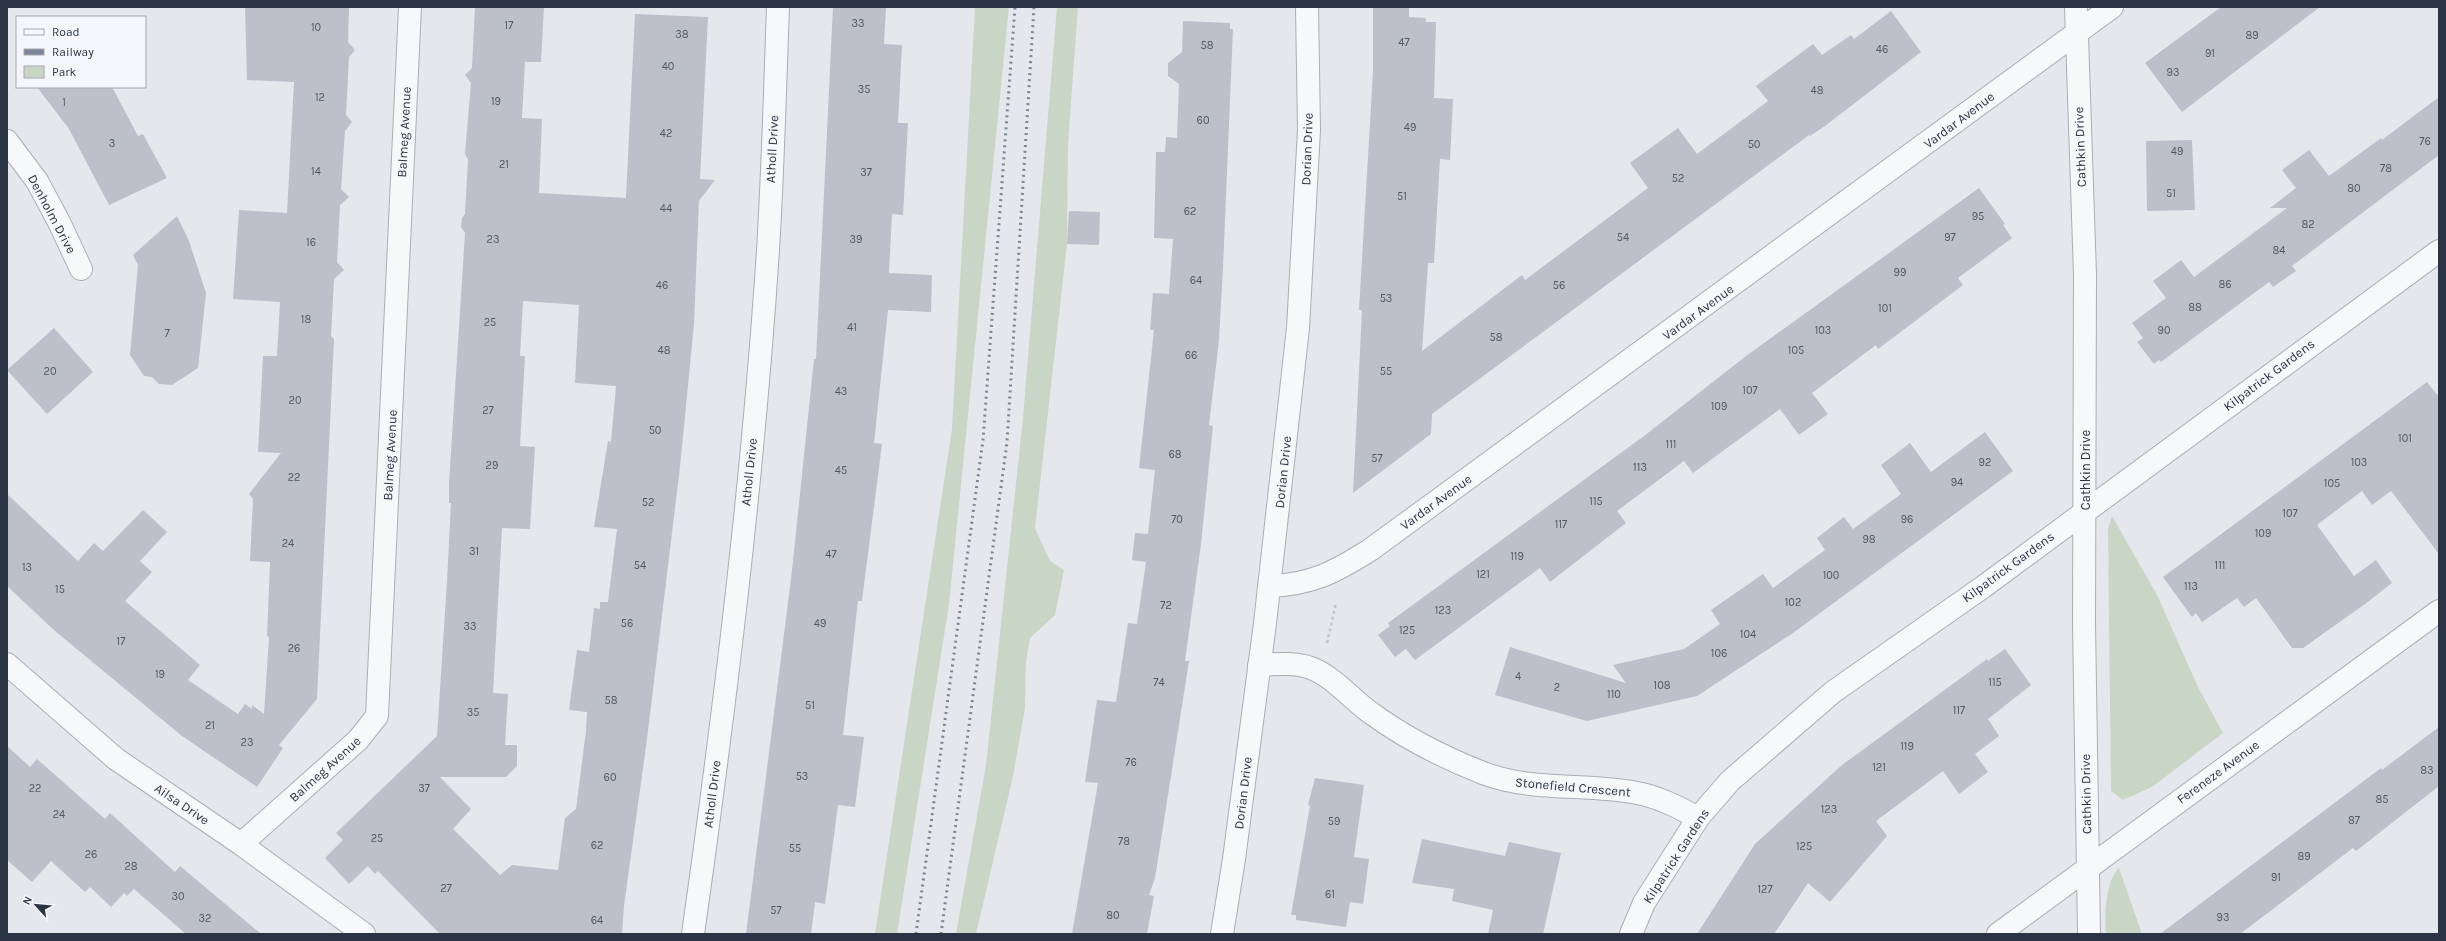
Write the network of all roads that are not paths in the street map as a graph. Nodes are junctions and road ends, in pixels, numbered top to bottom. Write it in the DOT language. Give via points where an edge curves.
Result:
graph roads {
  1 [pos="410,7"];
  2 [pos="778,7"];
  3 [pos="1307,7"];
  4 [pos="2076,7"];
  5 [pos="2112,7"];
  6 [pos="2075,32"];
  7 [pos="7,140"];
  8 [pos="2439,251"];
  9 [pos="81,269"];
  10 [pos="2086,510"];
  11 [pos="1269,586"];
  12 [pos="2439,611"];
  13 [pos="7,664"];
  14 [pos="1259,665"];
  15 [pos="1698,818"];
  16 [pos="241,844"];
  17 [pos="2087,868"];
  18 [pos="364,934"];
  19 [pos="693,934"];
  20 [pos="1222,934"];
  21 [pos="1630,934"];
  22 [pos="1998,934"];
  23 [pos="2089,934"];
  1 -- 16 [label="street, Balmeg Avenue" via="377,716 358,740"];
  2 -- 19 [label="street, Atholl Drive" via="768,248 760,362 711,806"];
  3 -- 11 [label="street, Dorian Drive" via="1309,130 1298,328"];
  4 -- 6 [label="street, Cathkin Drive"];
  5 -- 6 [label="street, Vardar Avenue"];
  6 -- 10 [label="street, Cathkin Drive" via="2085,275"];
  6 -- 11 [label="street, Vardar Avenue" via="1954,125 1370,550 1336,571 1299,584"];
  7 -- 9 [label="street, Denholm Drive" via="37,181"];
  8 -- 10 [label="street, Kilpatrick Gardens"];
  10 -- 15 [label="street, Kilpatrick Gardens" via="1833,692 1730,781"];
  10 -- 17 [label="street, Cathkin Drive" via="2084,624"];
  11 -- 14 [label="street, Dorian Drive"];
  12 -- 17 [label="street, Fereneze Avenue"];
  13 -- 16 [label="street, Ailsa Drive" via="116,759"];
  14 -- 15 [label="street, Stonefield Crescent" via="1291,664 1310,668 1331,680 1371,713 1408,737 1484,774 1519,784 1636,793 1670,802"];
  14 -- 20 [label="street, Dorian Drive"];
  15 -- 21 [label="street, Kilpatrick Gardens" via="1644,903"];
  16 -- 18 [label="street, Ailsa Drive"];
  17 -- 22 [label="street, Fereneze Avenue"];
  17 -- 23 [label="street, Cathkin Drive"];
}
